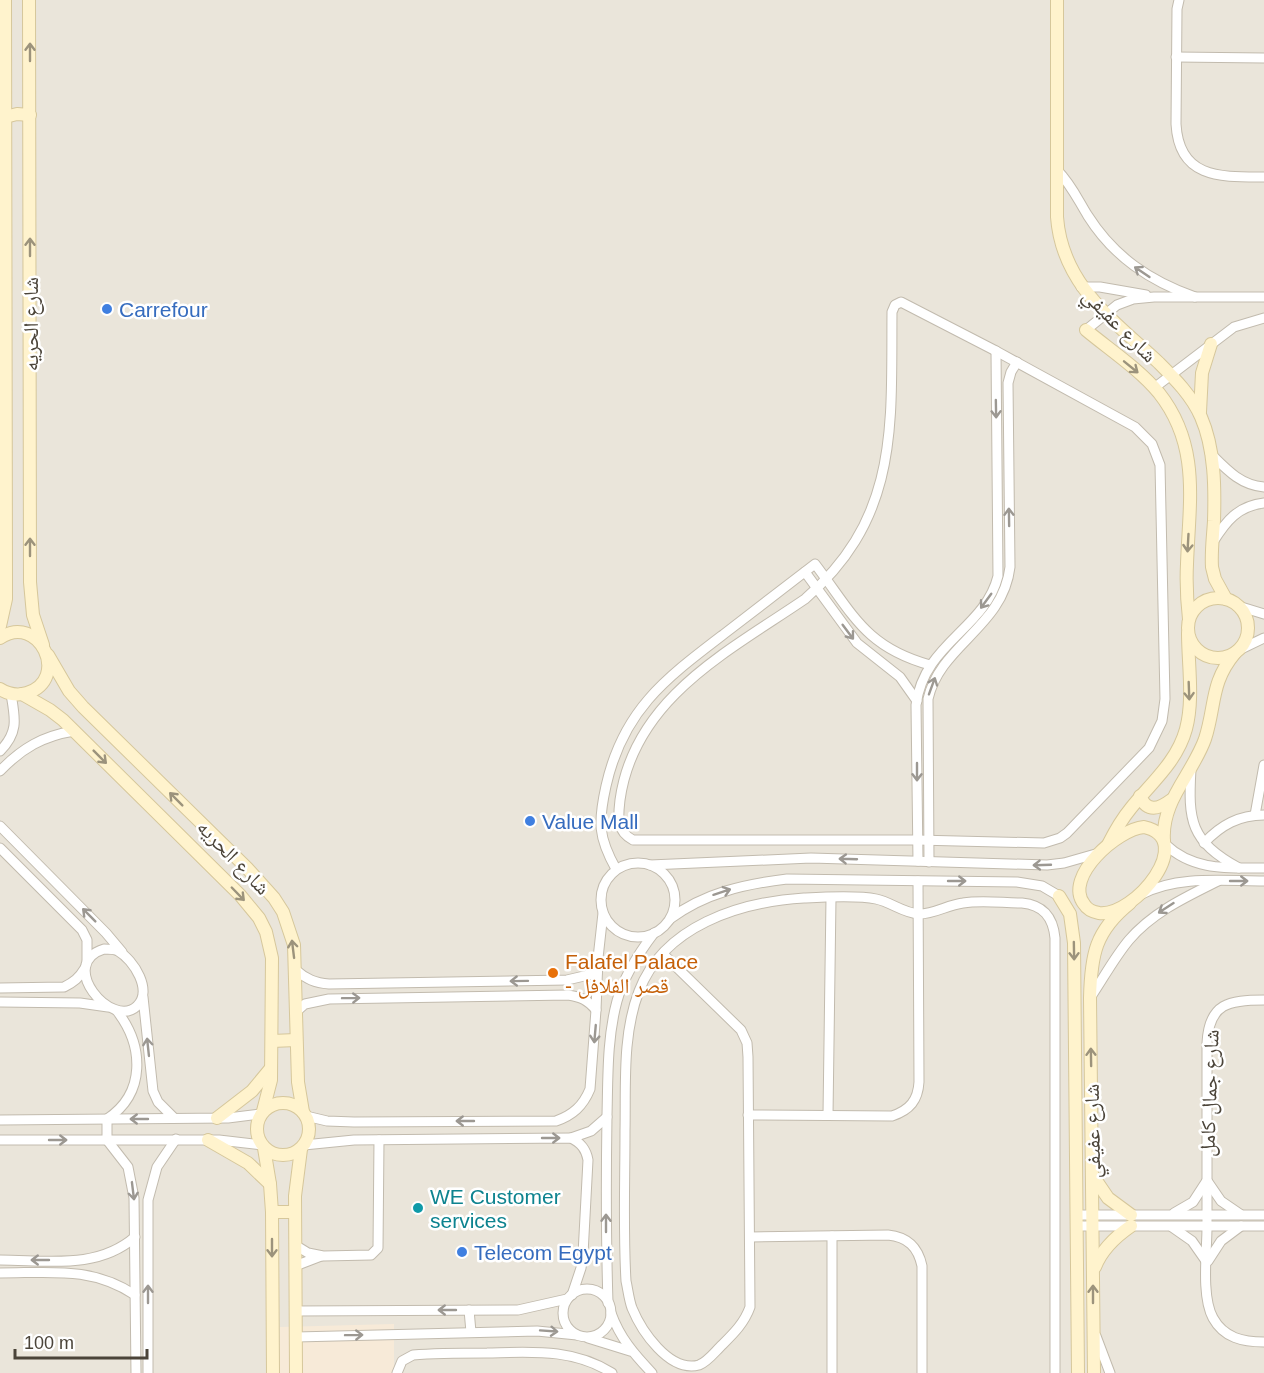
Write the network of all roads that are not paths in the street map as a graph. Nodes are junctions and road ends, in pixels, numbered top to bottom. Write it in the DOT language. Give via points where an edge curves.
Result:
graph roads {
  1 [pos="5,0"];
  2 [pos="29,0"];
  3 [pos="1057,0"];
  4 [pos="1176,3"];
  5 [pos="3,45"];
  6 [pos="1176,57"];
  7 [pos="1264,58"];
  8 [pos="3,97"];
  9 [pos="30,115"];
  10 [pos="6,117"];
  11 [pos="1056,170"];
  12 [pos="1264,177"];
  13 [pos="1081,287"];
  14 [pos="1154,297"];
  15 [pos="1194,297"];
  16 [pos="1264,297"];
  17 [pos="1105,313"];
  18 [pos="1264,318"];
  19 [pos="1086,330"];
  20 [pos="1211,344"];
  21 [pos="996,351"];
  22 [pos="3,352"];
  23 [pos="1017,362"];
  24 [pos="996,370"];
  25 [pos="1011,372"];
  26 [pos="1171,375"];
  27 [pos="1154,388"];
  28 [pos="1201,416"];
  29 [pos="3,423"];
  30 [pos="1210,453"];
  31 [pos="1264,487"];
  32 [pos="3,493"];
  33 [pos="1264,503"];
  34 [pos="1212,544"];
  35 [pos="998,567"];
  36 [pos="1010,567"];
  37 [pos="0,570"];
  38 [pos="805,572"];
  39 [pos="826,580"];
  40 [pos="6,582"];
  41 [pos="30,582"];
  42 [pos="817,588"];
  43 [pos="1226,599"];
  44 [pos="1238,606"];
  45 [pos="1264,614"];
  46 [pos="1189,619"];
  47 [pos="0,626"];
  48 [pos="1188,633"];
  49 [pos="0,638"];
  50 [pos="1264,638"];
  51 [pos="45,650"];
  52 [pos="1236,652"];
  53 [pos="904,657"];
  54 [pos="930,665"];
  55 [pos="895,672"];
  56 [pos="11,692"];
  57 [pos="917,701"];
  58 [pos="74,731"];
  59 [pos="3,748"];
  60 [pos="16,755"];
  61 [pos="1264,765"];
  62 [pos="1191,768"];
  63 [pos="0,771"];
  64 [pos="1140,796"];
  65 [pos="1171,800"];
  66 [pos="1259,815"];
  67 [pos="0,826"];
  68 [pos="917,840"];
  69 [pos="929,840"];
  70 [pos="1164,843"];
  71 [pos="1204,843"];
  72 [pos="0,848"];
  73 [pos="1103,849"];
  74 [pos="828,858"];
  75 [pos="918,861"];
  76 [pos="929,862"];
  77 [pos="1198,864"];
  78 [pos="650,865"];
  79 [pos="1239,868"];
  80 [pos="1264,868"];
  81 [pos="616,869"];
  82 [pos="829,879"];
  83 [pos="918,881"];
  84 [pos="1218,881"];
  85 [pos="1264,881"];
  86 [pos="1140,895"];
  87 [pos="1059,896"];
  88 [pos="831,898"];
  89 [pos="1083,903"];
  90 [pos="1130,903"];
  91 [pos="603,913"];
  92 [pos="918,914"];
  93 [pos="670,919"];
  94 [pos="1072,921"];
  95 [pos="654,933"];
  96 [pos="663,954"];
  97 [pos="127,959"];
  98 [pos="86,965"];
  99 [pos="296,970"];
  100 [pos="597,973"];
  101 [pos="0,988"];
  102 [pos="143,996"];
  103 [pos="1090,998"];
  104 [pos="1264,1000"];
  105 [pos="0,1002"];
  106 [pos="114,1009"];
  107 [pos="596,1010"];
  108 [pos="296,1012"];
  109 [pos="296,1040"];
  110 [pos="272,1041"];
  111 [pos="271,1068"];
  112 [pos="261,1113"];
  113 [pos="304,1114"];
  114 [pos="748,1115"];
  115 [pos="828,1115"];
  116 [pos="607,1117"];
  117 [pos="174,1118"];
  118 [pos="217,1118"];
  119 [pos="89,1119"];
  120 [pos="107,1119"];
  121 [pos="0,1120"];
  122 [pos="339,1122"];
  123 [pos="571,1138"];
  124 [pos="176,1139"];
  125 [pos="0,1140"];
  126 [pos="89,1140"];
  127 [pos="107,1140"];
  128 [pos="208,1140"];
  129 [pos="380,1140"];
  130 [pos="340,1141"];
  131 [pos="263,1147"];
  132 [pos="302,1147"];
  133 [pos="1092,1175"];
  134 [pos="1207,1180"];
  135 [pos="270,1184"];
  136 [pos="585,1203"];
  137 [pos="606,1203"];
  138 [pos="272,1212"];
  139 [pos="295,1212"];
  140 [pos="1171,1215"];
  141 [pos="1207,1215"];
  142 [pos="1242,1215"];
  143 [pos="1264,1215"];
  144 [pos="1077,1221"];
  145 [pos="1093,1221"];
  146 [pos="1131,1221"];
  147 [pos="1170,1226"];
  148 [pos="1207,1226"];
  149 [pos="1242,1226"];
  150 [pos="1264,1226"];
  151 [pos="832,1236"];
  152 [pos="750,1237"];
  153 [pos="135,1241"];
  154 [pos="148,1245"];
  155 [pos="296,1245"];
  156 [pos="323,1256"];
  157 [pos="0,1260"];
  158 [pos="77,1260"];
  159 [pos="1207,1263"];
  160 [pos="296,1266"];
  161 [pos="1093,1271"];
  162 [pos="0,1273"];
  163 [pos="76,1273"];
  164 [pos="135,1295"];
  165 [pos="570,1297"];
  166 [pos="610,1307"];
  167 [pos="469,1310"];
  168 [pos="296,1311"];
  169 [pos="1093,1327"];
  170 [pos="471,1332"];
  171 [pos="581,1336"];
  172 [pos="296,1337"];
  173 [pos="1264,1342"];
  174 [pos="632,1352"];
  175 [pos="136,1373"];
  176 [pos="148,1373"];
  177 [pos="273,1373"];
  178 [pos="296,1373"];
  179 [pos="397,1373"];
  180 [pos="612,1373"];
  181 [pos="652,1373"];
  182 [pos="832,1373"];
  183 [pos="922,1373"];
  184 [pos="1054,1373"];
  185 [pos="1078,1373"];
  186 [pos="1094,1373"];
  187 [pos="1110,1373"];
  1 -- 5 [label="street, شارع الحريه"];
  9 -- 2 [label="street, شارع الحريه, one-way"];
  3 -- 11 [label="street, شارع عفيفي"];
  4 -- 6 [label="street"];
  5 -- 8 [label="street, شارع الحريه"];
  6 -- 7 [label="street"];
  6 -- 12 [label="street" via="1177,136 1181,151 1204,172"];
  8 -- 10 [label="street, شارع الحريه"];
  9 -- 10 [label="street"];
  41 -- 9 [label="street, شارع الحريه, one-way"];
  10 -- 22 [label="street, شارع الحريه"];
  11 -- 13 [label="street, شارع عفيفي" via="1060,240"];
  15 -- 11 [label="street, one-way" via="1169,288 1123,258 1104,239"];
  13 -- 14 [label="street" via="1100,286"];
  13 -- 17 [label="street, شارع عفيفي"];
  14 -- 15 [label="street"];
  14 -- 17 [label="street" via="1125,301"];
  15 -- 16 [label="street"];
  17 -- 19 [label="street"];
  17 -- 26 [label="street, شارع عفيفي"];
  18 -- 20 [label="street" via="1234,327"];
  19 -- 27 [label="street, شارع عفيفي, one-way"];
  20 -- 26 [label="street"];
  20 -- 28 [label="street" via="1200,387"];
  21 -- 23 [label="street"];
  21 -- 24 [label="street"];
  21 -- 39 [label="street" via="904,302 895,305 891,432 884,471 866,522"];
  22 -- 29 [label="street, شارع الحريه"];
  23 -- 25 [label="street"];
  23 -- 69 [label="street" via="1135,427 1155,451 1160,465 1164,710 1158,731 1143,755 1060,838 1044,843"];
  24 -- 25 [label="street"];
  24 -- 35 [label="street, one-way"];
  36 -- 25 [label="street, one-way"];
  26 -- 27 [label="street"];
  26 -- 28 [label="street, شارع عفيفي"];
  27 -- 46 [label="street, شارع عفيفي, one-way" via="1173,413 1189,458"];
  28 -- 30 [label="street, شارع عفيفي"];
  29 -- 32 [label="street, شارع الحريه"];
  30 -- 31 [label="street" via="1236,477"];
  30 -- 34 [label="street, شارع عفيفي"];
  32 -- 40 [label="street, شارع الحريه"];
  33 -- 34 [label="street" via="1240,509"];
  34 -- 43 [label="street, شارع عفيفي" via="1215,579"];
  35 -- 36 [label="street"];
  35 -- 54 [label="street, one-way" via="988,601"];
  69 -- 36 [label="street, one-way" via="930,691 939,671 996,608"];
  37 -- 40 [label="street"];
  38 -- 39 [label="street" via="815,564"];
  38 -- 42 [label="street"];
  38 -- 81 [label="street" via="670,675 624,733 610,768 600,827 605,849"];
  39 -- 42 [label="street"];
  39 -- 53 [label="street" via="866,632"];
  40 -- 41 [label="street" via="21,586"];
  40 -- 47 [label="street, شارع الحريه"];
  41 -- 51 [label="street, شارع الحريه" via="33,615"];
  42 -- 55 [label="street, one-way" via="857,643"];
  42 -- 68 [label="street" via="695,675 658,711 644,731 628,769 621,794 620,826 628,837 638,841"];
  43 -- 44 [label="street"];
  43 -- 46 [label="street" via="1206,600"];
  44 -- 45 [label="street"];
  44 -- 52 [label="street" via="1248,625"];
  46 -- 48 [label="street"];
  48 -- 52 [label="street" via="1193,645 1209,657 1222,658"];
  48 -- 64 [label="street, one-way" via="1190,703 1186,730 1174,757"];
  49 -- 51 [label="street" via="15,632 26,633"];
  50 -- 52 [label="street"];
  51 -- 56 [label="street" via="49,665 41,685 32,691"];
  99 -- 51 [label="street, شارع الحريه, one-way" via="290,928 274,898 83,707"];
  52 -- 62 [label="street" via="1216,684 1205,739"];
  53 -- 54 [label="street"];
  53 -- 55 [label="street" via="903,666"];
  54 -- 57 [label="street"];
  55 -- 57 [label="street"];
  56 -- 58 [label="street, شارع الحريه" via="50,710"];
  56 -- 59 [label="street" via="15,726"];
  57 -- 68 [label="street, one-way"];
  58 -- 60 [label="street" via="42,739"];
  58 -- 110 [label="street, شارع الحريه, one-way" via="259,918 272,958"];
  59 -- 60 [label="street"];
  60 -- 63 [label="street"];
  61 -- 66 [label="street"];
  62 -- 65 [label="street"];
  62 -- 71 [label="street" via="1190,812"];
  64 -- 65 [label="street" via="1153,809"];
  64 -- 73 [label="street"];
  65 -- 70 [label="street" via="1163,827"];
  66 -- 71 [label="street" via="1226,824"];
  97 -- 67 [label="street, one-way"];
  68 -- 69 [label="street"];
  68 -- 75 [label="street"];
  69 -- 76 [label="street"];
  70 -- 73 [label="street" via="1156,832 1143,827 1126,832"];
  70 -- 77 [label="street"];
  70 -- 86 [label="street" via="1162,865"];
  71 -- 79 [label="street"];
  72 -- 98 [label="street" via="82,930 89,950"];
  73 -- 76 [label="street, one-way" via="1047,865"];
  73 -- 89 [label="street" via="1081,881"];
  75 -- 74 [label="street, one-way"];
  74 -- 78 [label="street"];
  74 -- 82 [label="street"];
  75 -- 76 [label="street"];
  77 -- 79 [label="street"];
  77 -- 84 [label="street" via="1190,869 1191,876"];
  78 -- 81 [label="street" via="636,863"];
  78 -- 93 [label="street" via="663,872 674,891"];
  79 -- 80 [label="street"];
  81 -- 91 [label="street" via="603,886"];
  82 -- 83 [label="street"];
  93 -- 82 [label="street, one-way" via="702,899 743,886 787,879"];
  83 -- 87 [label="street, one-way" via="1030,883"];
  83 -- 92 [label="street"];
  84 -- 85 [label="street, one-way"];
  84 -- 86 [label="street" via="1166,885"];
  84 -- 103 [label="street, one-way" via="1177,901 1144,925 1117,956"];
  86 -- 90 [label="street"];
  87 -- 89 [label="street"];
  87 -- 94 [label="street, شارع عفيفي"];
  88 -- 92 [label="street" via="872,898"];
  88 -- 96 [label="street" via="779,901 719,915 696,926"];
  88 -- 115 [label="street"];
  89 -- 90 [label="street" via="1101,914"];
  89 -- 94 [label="street"];
  90 -- 103 [label="street, شارع عفيفي" via="1110,921 1096,944"];
  91 -- 95 [label="street" via="621,933 634,937"];
  91 -- 100 [label="street"];
  92 -- 115 [label="street" via="920,1082 915,1100 909,1108 892,1116"];
  92 -- 184 [label="street" via="966,902 1022,903 1039,907 1052,920"];
  93 -- 95 [label="street"];
  94 -- 144 [label="street, شارع عفيفي, one-way"];
  95 -- 116 [label="street" via="632,966 617,1001 610,1040"];
  96 -- 114 [label="street" via="741,1030 747,1043"];
  96 -- 152 [label="street" via="640,990 629,1039 624,1254 631,1306 644,1333 669,1361 687,1368 705,1362 746,1318"];
  97 -- 98 [label="street" via="104,949 92,955"];
  97 -- 102 [label="street" via="140,978"];
  98 -- 101 [label="street" via="80,976 64,987"];
  98 -- 106 [label="street" via="85,975 95,994"];
  100 -- 99 [label="street, one-way" via="567,980 329,984 305,978"];
  99 -- 108 [label="street, شارع الحريه"];
  100 -- 107 [label="street"];
  102 -- 106 [label="street" via="134,1009"];
  117 -- 102 [label="street, one-way" via="153,1091"];
  133 -- 103 [label="street, شارع عفيفي, one-way"];
  104 -- 134 [label="street, شارع جمال كامل" via="1227,1004 1209,1023"];
  105 -- 106 [label="street" via="80,1003"];
  106 -- 120 [label="street" via="133,1036 137,1066 127,1102"];
  108 -- 107 [label="street, one-way" via="305,1004 329,999 568,995 579,996"];
  107 -- 122 [label="street, one-way" via="590,1089 577,1110 567,1117 556,1121"];
  108 -- 109 [label="street, شارع الحريه"];
  109 -- 110 [label="street"];
  109 -- 113 [label="street, شارع الحريه"];
  110 -- 111 [label="street, شارع الحريه"];
  111 -- 112 [label="street, شارع الحريه" via="269,1091"];
  111 -- 118 [label="street" via="247,1096"];
  112 -- 113 [label="street" via="278,1103 296,1106"];
  112 -- 118 [label="street"];
  112 -- 131 [label="street" via="256,1130"];
  113 -- 122 [label="street"];
  113 -- 132 [label="street" via="309,1131"];
  114 -- 115 [label="street"];
  114 -- 152 [label="street"];
  116 -- 123 [label="street" via="591,1131"];
  116 -- 137 [label="street"];
  117 -- 118 [label="street"];
  117 -- 120 [label="street, one-way"];
  119 -- 120 [label="street"];
  119 -- 121 [label="street"];
  119 -- 126 [label="street"];
  120 -- 127 [label="street"];
  122 -- 130 [label="street"];
  129 -- 123 [label="street, one-way"];
  123 -- 136 [label="street" via="583,1147 588,1160"];
  124 -- 127 [label="street"];
  124 -- 128 [label="street"];
  124 -- 154 [label="street" via="151,1183"];
  125 -- 126 [label="street, one-way"];
  126 -- 127 [label="street"];
  127 -- 153 [label="street, one-way" via="128,1167 134,1198"];
  128 -- 131 [label="street"];
  128 -- 135 [label="street" via="248,1163"];
  129 -- 130 [label="street"];
  129 -- 156 [label="street" via="376,1251 368,1256"];
  130 -- 132 [label="street"];
  131 -- 132 [label="street" via="278,1155 294,1153"];
  131 -- 135 [label="street"];
  132 -- 139 [label="street"];
  133 -- 145 [label="street, شارع عفيفي"];
  133 -- 146 [label="street"];
  134 -- 140 [label="street" via="1193,1202"];
  134 -- 141 [label="street, شارع جمال كامل"];
  134 -- 142 [label="street" via="1221,1201"];
  135 -- 138 [label="street"];
  136 -- 137 [label="street"];
  136 -- 165 [label="street" via="581,1268"];
  166 -- 137 [label="street, one-way"];
  138 -- 139 [label="street"];
  138 -- 177 [label="street, one-way"];
  139 -- 155 [label="street"];
  140 -- 141 [label="street"];
  140 -- 146 [label="street"];
  141 -- 142 [label="street"];
  141 -- 148 [label="street, شارع جمال كامل"];
  142 -- 143 [label="street"];
  144 -- 145 [label="street"];
  144 -- 185 [label="street, شارع عفيفي"];
  145 -- 146 [label="street"];
  145 -- 161 [label="street, شارع عفيفي"];
  146 -- 147 [label="street"];
  146 -- 161 [label="street" via="1104,1250"];
  147 -- 148 [label="street"];
  147 -- 159 [label="street" via="1192,1241"];
  148 -- 149 [label="street"];
  148 -- 159 [label="street, شارع جمال كامل"];
  149 -- 150 [label="street"];
  149 -- 159 [label="street" via="1221,1241"];
  151 -- 152 [label="street"];
  151 -- 182 [label="street"];
  151 -- 183 [label="street" via="898,1236 915,1247 922,1266"];
  153 -- 154 [label="street"];
  153 -- 158 [label="street" via="101,1257"];
  153 -- 164 [label="street"];
  176 -- 154 [label="street, one-way"];
  155 -- 156 [label="street"];
  155 -- 160 [label="street"];
  156 -- 160 [label="street"];
  158 -- 157 [label="street, one-way"];
  158 -- 163 [label="street" via="83,1267"];
  159 -- 173 [label="street, شارع جمال كامل" via="1209,1308 1217,1325 1241,1341"];
  160 -- 168 [label="street"];
  169 -- 161 [label="street, شارع عفيفي, one-way"];
  162 -- 163 [label="street"];
  163 -- 164 [label="street" via="112,1281"];
  164 -- 175 [label="street"];
  165 -- 166 [label="street" via="579,1291 596,1291"];
  165 -- 167 [label="street" via="518,1310"];
  165 -- 171 [label="street" via="563,1315 565,1323"];
  166 -- 171 [label="street" via="610,1319 601,1333"];
  166 -- 174 [label="street" via="619,1334"];
  167 -- 168 [label="street, one-way"];
  167 -- 170 [label="street"];
  168 -- 172 [label="street"];
  169 -- 186 [label="street, شارع عفيفي"];
  169 -- 187 [label="street"];
  170 -- 171 [label="street, one-way" via="537,1331"];
  172 -- 170 [label="street, one-way"];
  171 -- 174 [label="street"];
  172 -- 178 [label="street"];
  174 -- 181 [label="street"];
  179 -- 180 [label="street" via="402,1361 413,1355 539,1352 573,1355"];
}
